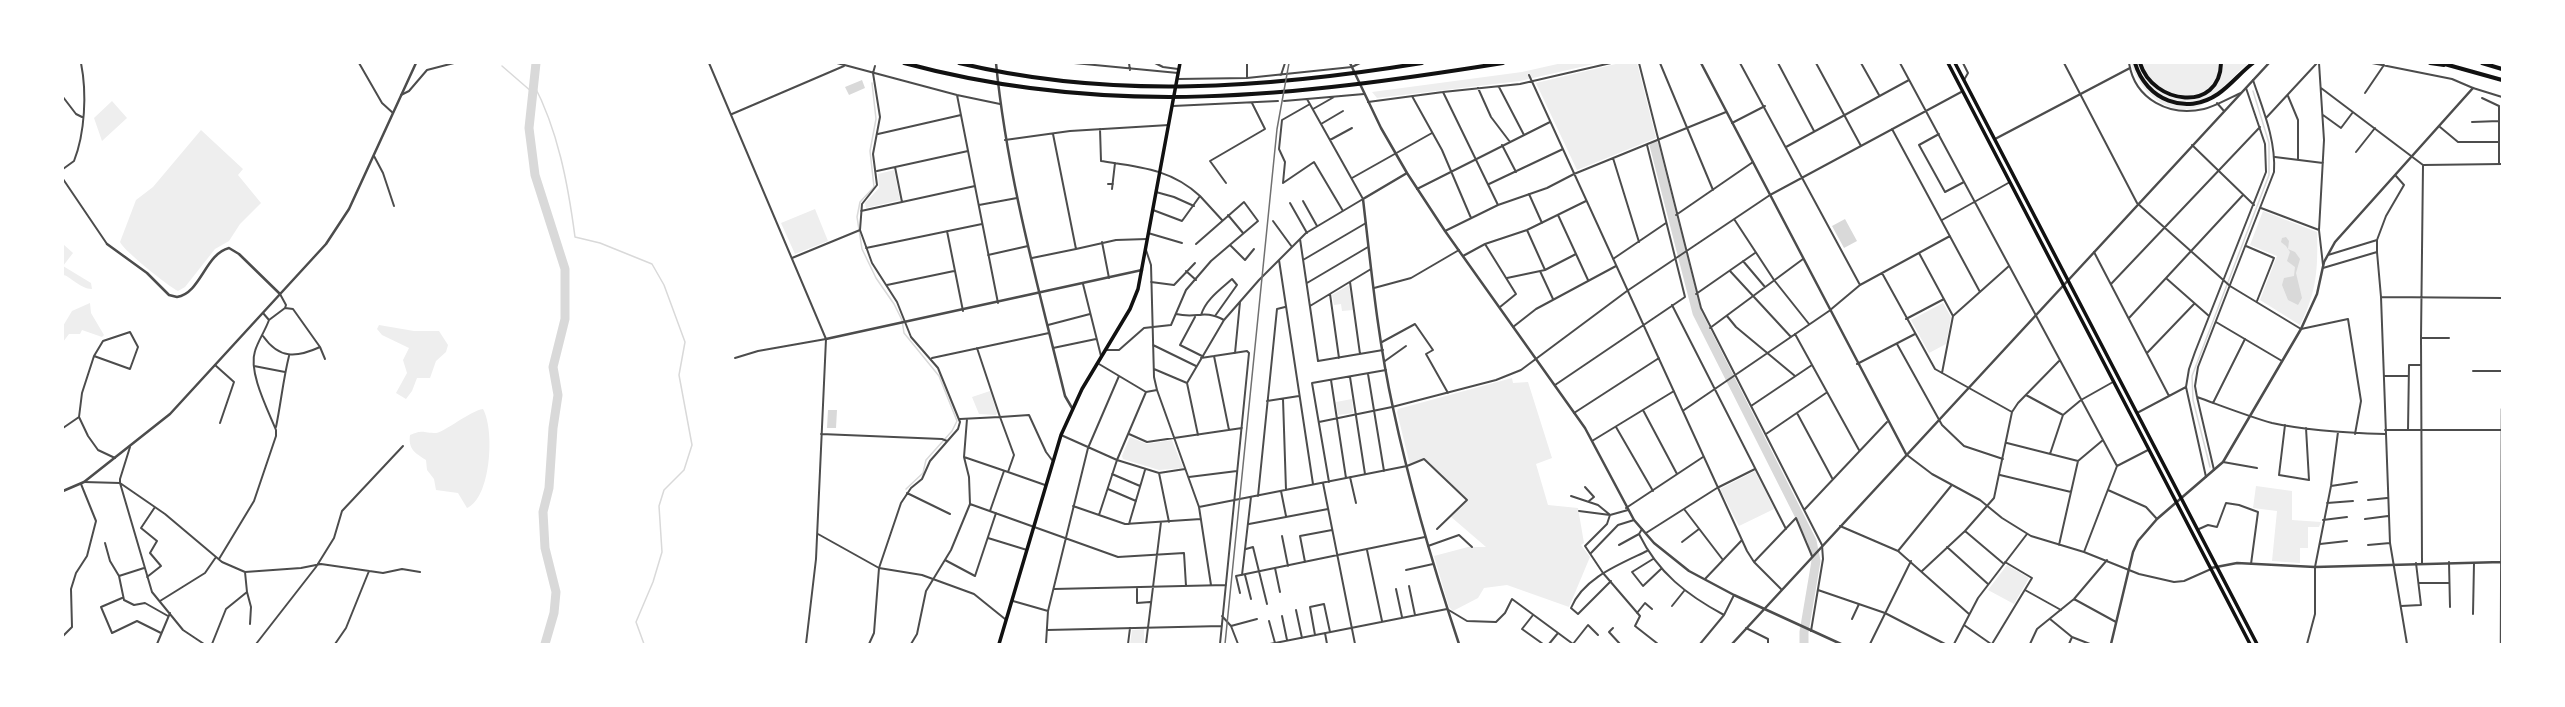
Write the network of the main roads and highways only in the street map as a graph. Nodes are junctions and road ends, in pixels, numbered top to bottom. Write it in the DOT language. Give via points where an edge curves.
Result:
graph roads {
  1 [pos="904,63"];
  2 [pos="959,63"];
  3 [pos="1180,63"];
  4 [pos="1422,63"];
  5 [pos="1503,63"];
  6 [pos="1948,63"];
  7 [pos="1955,63"];
  8 [pos="2135,63"];
  9 [pos="2140,63"];
  10 [pos="2220,63"];
  11 [pos="2253,63"];
  12 [pos="2430,63"];
  13 [pos="2441,63"];
  14 [pos="2482,63"];
  15 [pos="2458,68"];
  16 [pos="2502,69"];
  17 [pos="2502,80"];
  18 [pos="999,644"];
  19 [pos="2250,644"];
  20 [pos="2257,644"];
  1 -- 5 [label="highway" via="991,82 1074,94 1168,98 1290,93 1369,84"];
  2 -- 4 [label="highway" via="1064,81 1169,87 1285,82"];
  3 -- 18 [label="main road" via="1142,270 1130,309 1072,408 1061,435"];
  6 -- 19 [label="main road"];
  7 -- 20 [label="main road"];
  8 -- 11 [label="highway" via="2143,81 2152,91 2164,99 2183,104 2197,103 2218,94"];
  9 -- 10 [label="highway" via="2148,80 2157,89 2168,95 2186,98 2197,97 2211,87 2217,78"];
  12 -- 15 [label="highway"];
  13 -- 15 [label="highway"];
  14 -- 16 [label="highway"];
  15 -- 17 [label="highway"];
}
